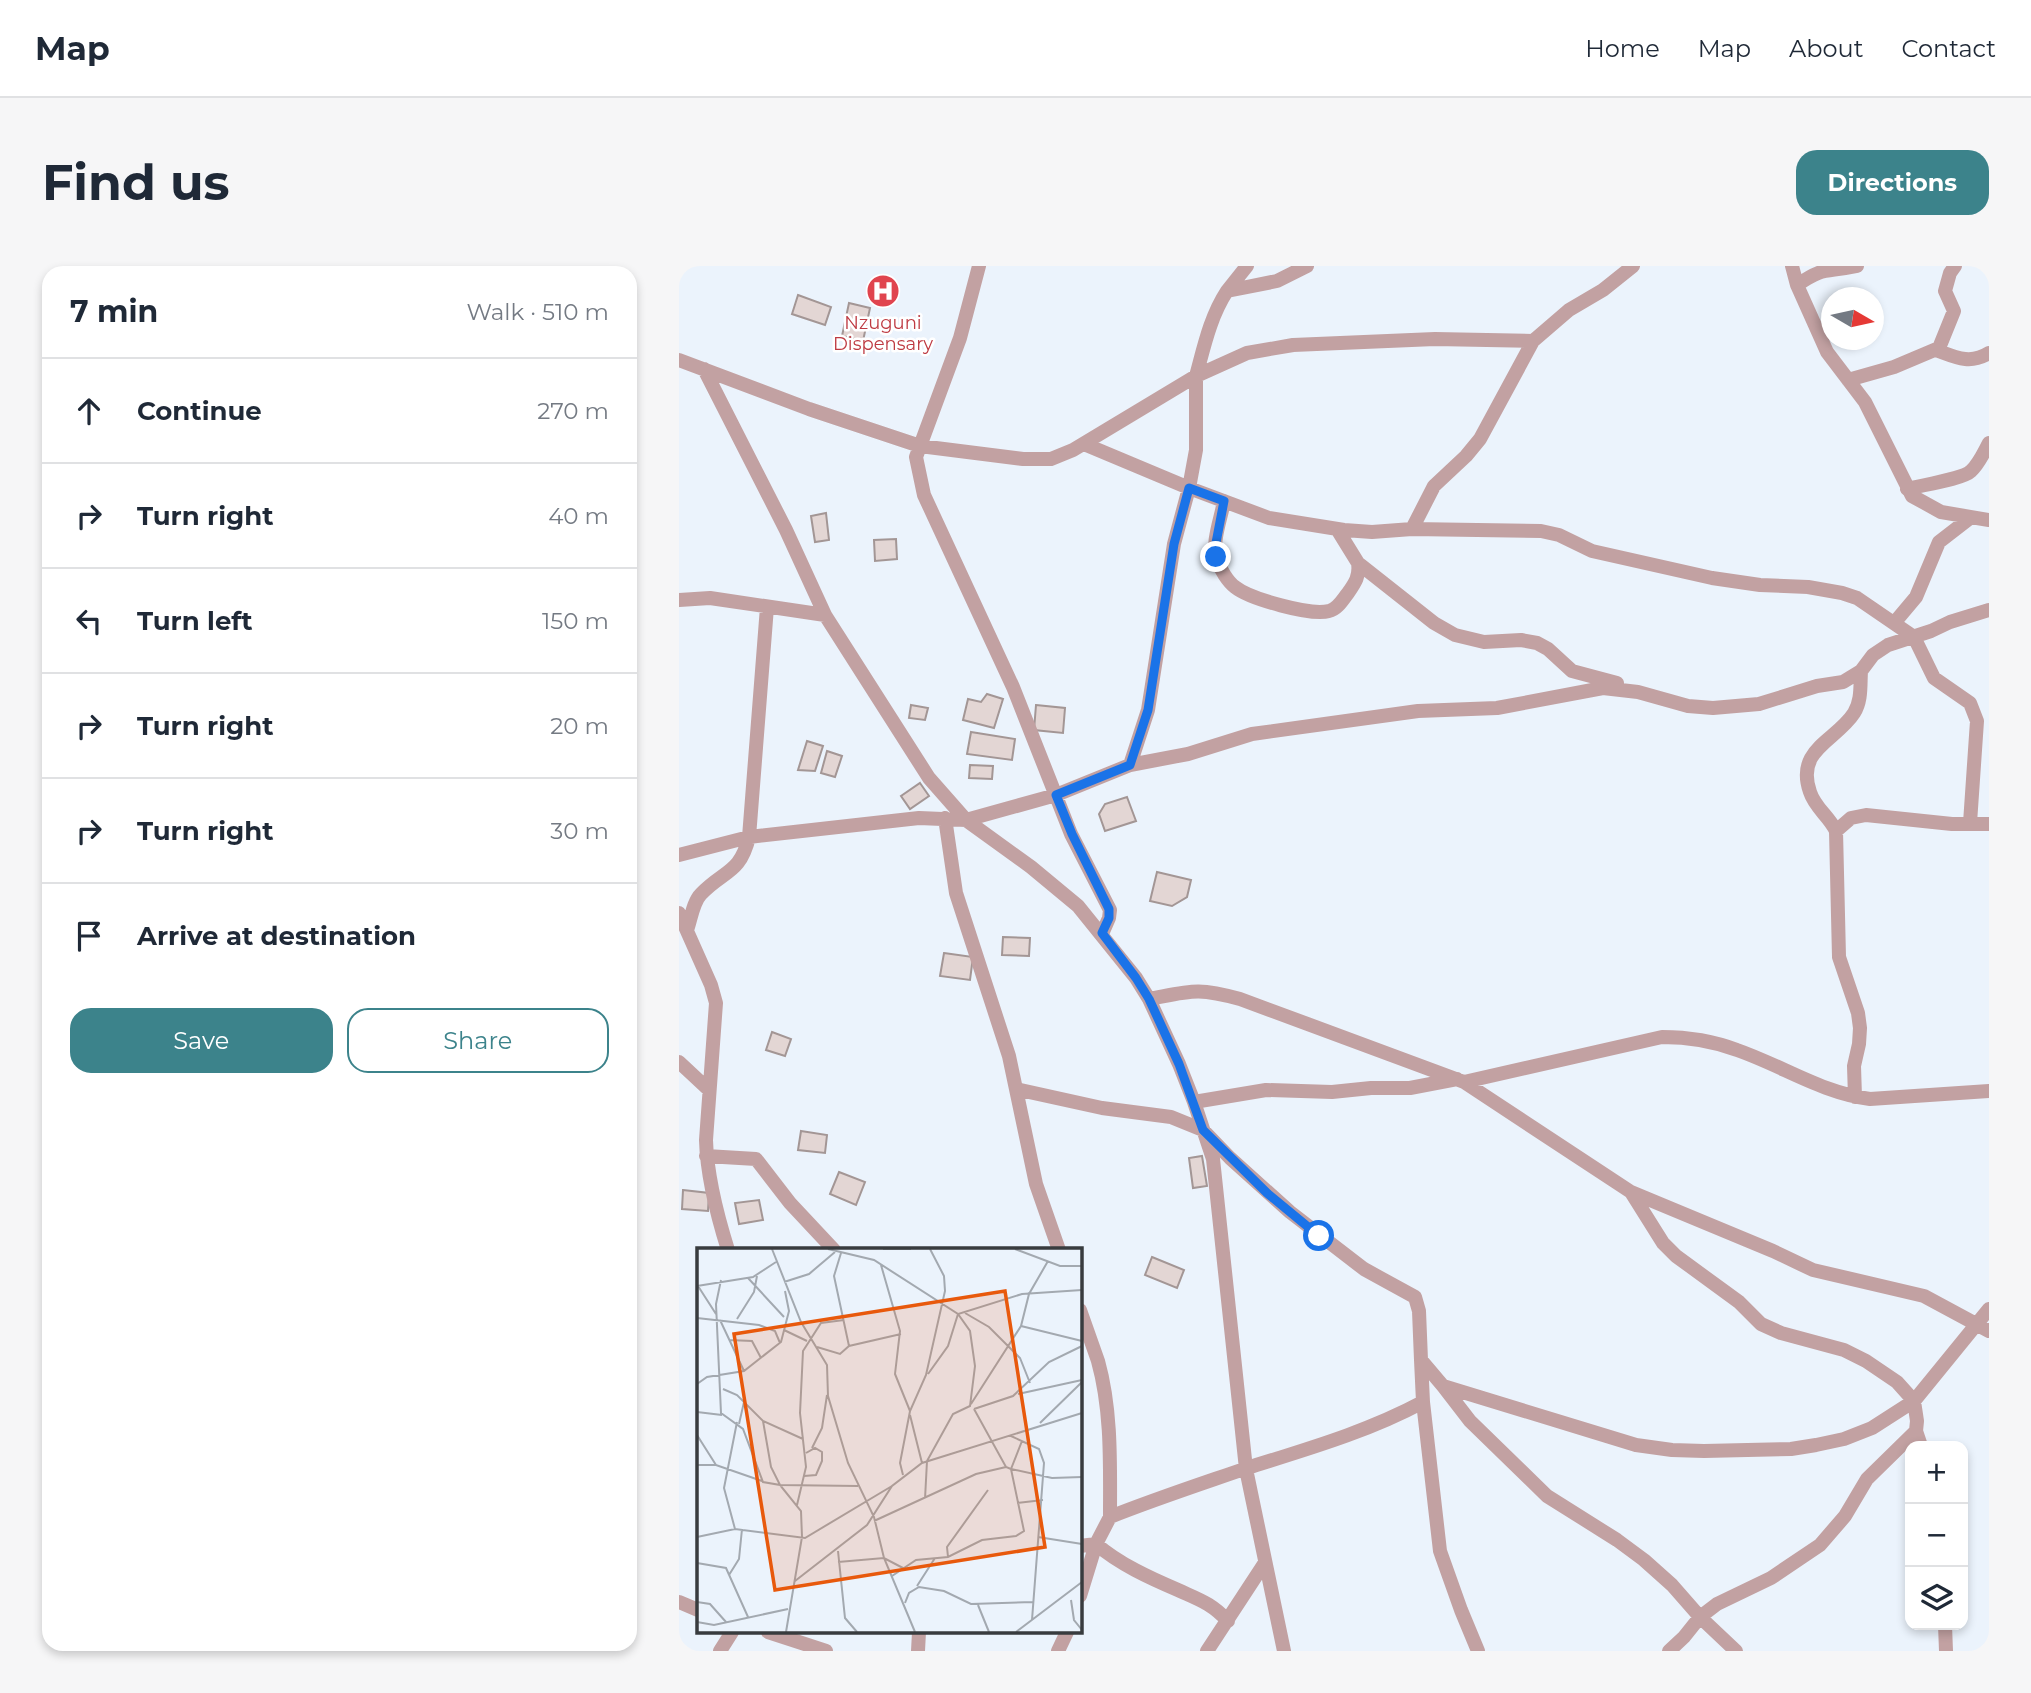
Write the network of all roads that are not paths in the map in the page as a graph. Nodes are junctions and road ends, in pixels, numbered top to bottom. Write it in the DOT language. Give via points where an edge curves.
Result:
graph roads {
  1 [pos="979,266"];
  2 [pos="1247,266"];
  3 [pos="1307,266"];
  4 [pos="1633,266"];
  5 [pos="1792,266"];
  6 [pos="1857,266"];
  7 [pos="1955,266"];
  8 [pos="1797,285"];
  9 [pos="1227,291"];
  10 [pos="1533,341"];
  11 [pos="1936,350"];
  12 [pos="1989,354"];
  13 [pos="679,360"];
  14 [pos="704,369"];
  15 [pos="1196,376"];
  16 [pos="1847,380"];
  17 [pos="1989,443"];
  18 [pos="1084,444"];
  19 [pos="920,446"];
  20 [pos="1189,488"];
  21 [pos="1907,489"];
  22 [pos="1224,501"];
  23 [pos="1970,518"];
  24 [pos="1989,520"];
  25 [pos="1412,528"];
  26 [pos="1337,529"];
  27 [pos="1358,563"];
  28 [pos="679,600"];
  29 [pos="767,607"];
  30 [pos="1989,610"];
  31 [pos="825,615"];
  32 [pos="1895,622"];
  33 [pos="1914,637"];
  34 [pos="1861,671"];
  35 [pos="1625,690"];
  36 [pos="1130,765"];
  37 [pos="1056,795"];
  38 [pos="945,818"];
  39 [pos="966,820"];
  40 [pos="1970,823"];
  41 [pos="1989,824"];
  42 [pos="1836,831"];
  43 [pos="750,837"];
  44 [pos="679,855"];
  45 [pos="679,913"];
  46 [pos="687,930"];
  47 [pos="1102,933"];
  48 [pos="1149,999"];
  49 [pos="679,1062"];
  50 [pos="1460,1080"];
  51 [pos="1016,1089"];
  52 [pos="709,1090"];
  53 [pos="1989,1091"];
  54 [pos="1855,1097"];
  55 [pos="1194,1102"];
  56 [pos="1203,1130"];
  57 [pos="706,1156"];
  58 [pos="1631,1192"];
  59 [pos="727,1248"];
  60 [pos="832,1248"];
  61 [pos="1058,1248"];
  62 [pos="1989,1310"];
  63 [pos="1081,1313"];
  64 [pos="1983,1327"];
  65 [pos="1421,1360"];
  66 [pos="1443,1386"];
  67 [pos="1914,1401"];
  68 [pos="1423,1402"];
  69 [pos="1916,1431"];
  70 [pos="1919,1441"];
  71 [pos="1246,1469"];
  72 [pos="1110,1517"];
  73 [pos="1096,1544"];
  74 [pos="1081,1546"];
  75 [pos="1264,1564"];
  76 [pos="1081,1593"];
  77 [pos="679,1602"];
  78 [pos="1461,1610"];
  79 [pos="697,1611"];
  80 [pos="1700,1617"];
  81 [pos="1228,1621"];
  82 [pos="1945,1630"];
  83 [pos="731,1634"];
  84 [pos="774,1634"];
  85 [pos="1066,1634"];
  86 [pos="720,1651"];
  87 [pos="826,1651"];
  88 [pos="1058,1651"];
  89 [pos="1207,1651"];
  90 [pos="1285,1651"];
  91 [pos="1466,1651"];
  92 [pos="1478,1651"];
  93 [pos="1669,1651"];
  94 [pos="1736,1651"];
  95 [pos="1946,1651"];
  1 -- 19 [label="street" via="960,338"];
  2 -- 9 [label="street"];
  3 -- 9 [label="street" via="1277,281"];
  4 -- 10 [label="street"];
  5 -- 8 [label="street"];
  6 -- 8 [label="street" via="1818,267"];
  7 -- 11 [label="street" via="1945,290 1954,311"];
  8 -- 16 [label="street" via="1827,352"];
  9 -- 15 [label="street" via="1206,337"];
  10 -- 15 [label="street" via="1435,339 1293,345 1247,353"];
  10 -- 25 [label="street" via="1480,439 1434,486"];
  11 -- 12 [label="street" via="1963,360"];
  11 -- 16 [label="street"];
  13 -- 14 [label="street"];
  14 -- 19 [label="street"];
  14 -- 31 [label="street"];
  15 -- 18 [label="street"];
  15 -- 20 [label="street" via="1196,450"];
  16 -- 21 [label="street" via="1865,402"];
  17 -- 21 [label="street" via="1964,476"];
  18 -- 19 [label="street" via="1051,460"];
  18 -- 20 [label="street"];
  19 -- 37 [label="street" via="916,457 924,495 1013,687"];
  20 -- 22 [label="street"];
  20 -- 36 [label="street" via="1174,544 1148,710"];
  21 -- 23 [label="street" via="1917,500 1941,512"];
  22 -- 26 [label="street" via="1269,518"];
  22 -- 27 [label="street" via="1216,557 1232,584 1251,595 1286,606 1332,611 1357,580"];
  23 -- 24 [label="street"];
  23 -- 32 [label="street" via="1939,542 1916,597"];
  25 -- 26 [label="street"];
  25 -- 32 [label="street" via="1552,533 1592,551 1712,578 1842,593"];
  26 -- 27 [label="street"];
  27 -- 35 [label="street" via="1449,632 1484,642 1537,643 1571,671 1617,683"];
  28 -- 29 [label="street" via="710,598"];
  29 -- 31 [label="street"];
  29 -- 43 [label="street"];
  30 -- 33 [label="street"];
  31 -- 39 [label="street" via="929,778"];
  32 -- 33 [label="street"];
  33 -- 34 [label="street" via="1880,649"];
  33 -- 40 [label="street" via="1934,678 1964,698 1975,712"];
  34 -- 35 [label="street" via="1843,682 1759,704 1713,708"];
  34 -- 42 [label="street" via="1860,696 1853,713 1815,751 1807,769 1816,806"];
  35 -- 36 [label="street" via="1595,688 1497,708 1418,711 1252,734 1188,754"];
  36 -- 37 [label="street"];
  37 -- 39 [label="street"];
  37 -- 47 [label="street" via="1109,909"];
  38 -- 39 [label="street"];
  38 -- 43 [label="street"];
  38 -- 51 [label="street" via="956,893"];
  39 -- 47 [label="street" via="1079,906"];
  40 -- 41 [label="street"];
  40 -- 42 [label="street" via="1865,816 1851,818"];
  42 -- 54 [label="street" via="1839,957 1860,1028"];
  43 -- 44 [label="street"];
  43 -- 46 [label="street" via="737,866 700,894"];
  45 -- 46 [label="street"];
  46 -- 52 [label="street" via="716,1003"];
  47 -- 48 [label="street"];
  48 -- 50 [label="street" via="1179,991 1213,992"];
  48 -- 55 [label="street"];
  49 -- 52 [label="street"];
  50 -- 54 [label="street" via="1644,1039 1686,1037 1740,1051 1830,1091"];
  50 -- 55 [label="street" via="1410,1088 1266,1090"];
  50 -- 58 [label="street"];
  51 -- 56 [label="street" via="1171,1117"];
  51 -- 61 [label="street" via="1036,1184"];
  52 -- 57 [label="street"];
  53 -- 54 [label="street"];
  55 -- 56 [label="street"];
  56 -- 65 [label="street" via="1319,1236 1364,1269 1415,1297"];
  56 -- 71 [label="street" via="1213,1159"];
  57 -- 59 [label="street"];
  57 -- 60 [label="street" via="756,1159"];
  58 -- 64 [label="street" via="1813,1270 1924,1296"];
  58 -- 67 [label="street" via="1664,1243 1761,1324 1866,1361 1891,1377"];
  62 -- 64 [label="street"];
  63 -- 72 [label="street" via="1104,1393"];
  64 -- 67 [label="street"];
  65 -- 66 [label="street"];
  65 -- 68 [label="street"];
  66 -- 67 [label="street" via="1636,1445 1672,1450 1791,1448 1844,1439 1872,1428"];
  66 -- 80 [label="street" via="1471,1421 1547,1496 1644,1560"];
  67 -- 69 [label="street"];
  68 -- 71 [label="street" via="1340,1439"];
  68 -- 78 [label="street" via="1440,1551"];
  69 -- 70 [label="street"];
  69 -- 80 [label="street" via="1867,1479 1845,1516 1820,1545"];
  71 -- 72 [label="street"];
  71 -- 75 [label="street"];
  72 -- 73 [label="street"];
  73 -- 74 [label="street"];
  73 -- 76 [label="street"];
  73 -- 81 [label="street" via="1130,1566 1207,1601"];
  75 -- 81 [label="street"];
  75 -- 90 [label="street"];
  77 -- 79 [label="street"];
  78 -- 91 [label="street"];
  78 -- 92 [label="street"];
  80 -- 93 [label="street"];
  80 -- 94 [label="street"];
  81 -- 89 [label="street"];
  82 -- 95 [label="street"];
  83 -- 86 [label="street"];
  84 -- 87 [label="street"];
  85 -- 88 [label="street"];
}
